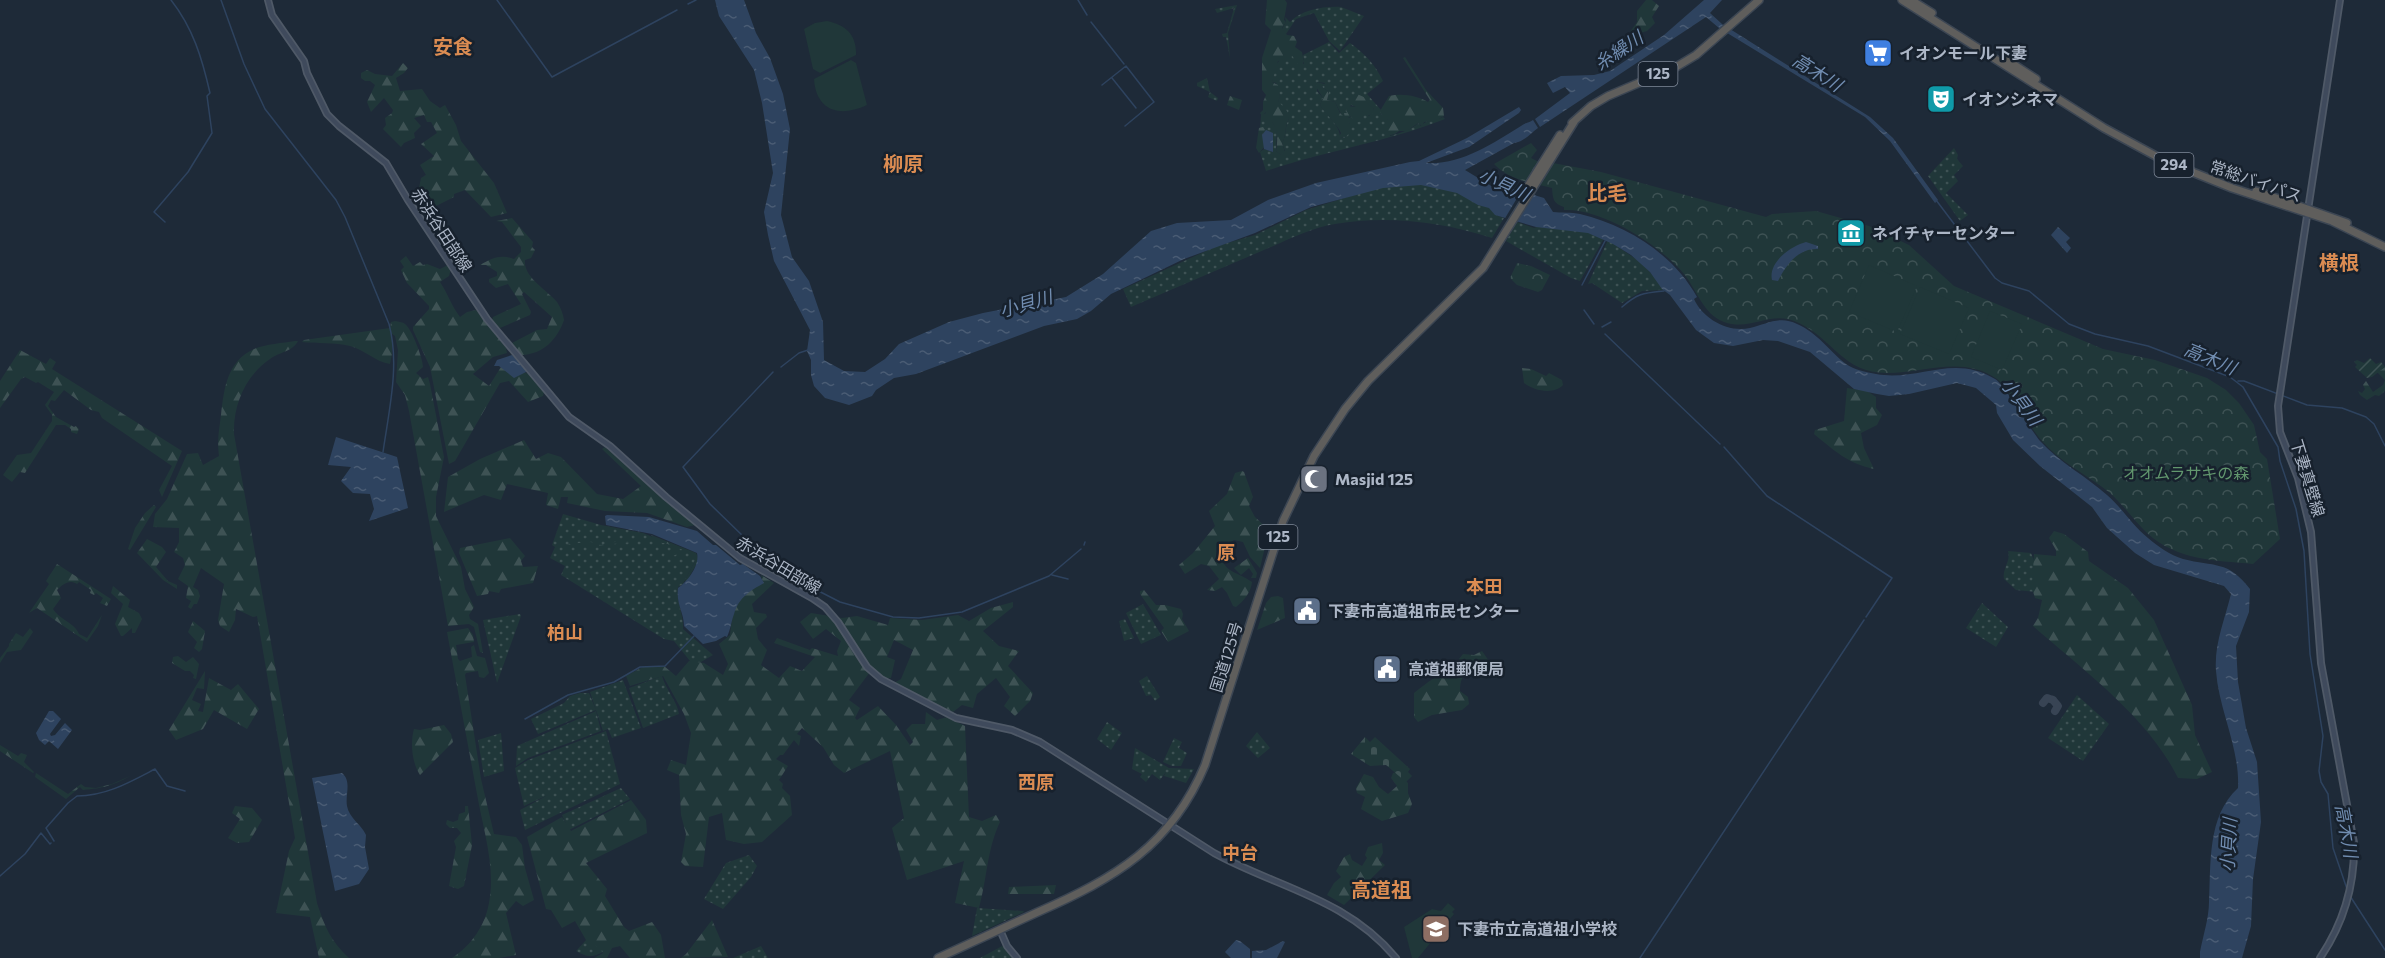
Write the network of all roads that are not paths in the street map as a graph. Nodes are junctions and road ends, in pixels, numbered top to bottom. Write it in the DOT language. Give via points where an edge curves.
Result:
graph roads {
  1 [pos="268,0"];
  2 [pos="1759,0"];
  3 [pos="1901,0"];
  4 [pos="1912,0"];
  5 [pos="2340,0"];
  6 [pos="1918,7"];
  7 [pos="2307,210"];
  8 [pos="2385,242"];
  9 [pos="2385,247"];
  10 [pos="1171,825"];
  11 [pos="1000,930"];
  12 [pos="938,958"];
  13 [pos="1017,958"];
  14 [pos="1396,958"];
  15 [pos="2320,958"];
  1 -- 10 [label="main road, 赤浜谷田部線" via="272,15 304,61 327,114 386,163 487,319 569,417 610,446 740,558 825,607 867,667 881,679 956,718 1032,738"];
  2 -- 10 [label="highway, 国道125号 / 125" via="1686,61 1600,101 1574,122 1547,159 1483,268 1368,381 1337,419 1283,521 1205,765"];
  3 -- 6 [label="highway, 294"];
  4 -- 6 [label="highway, 294"];
  5 -- 7 [label="main road, 下妻真壁線"];
  6 -- 7 [label="highway, 常総バイパス / 294" via="2125,136 2202,172"];
  6 -- 7 [label="highway, 常総バイパス / 294" via="2134,145 2199,176"];
  7 -- 8 [label="highway, 294" via="2348,223"];
  7 -- 9 [label="highway, 294"];
  7 -- 15 [label="main road, 下妻真壁線" via="2279,394 2280,432 2298,478 2311,532 2320,662 2353,835 2354,862 2346,903"];
  10 -- 11 [label="highway, 国道125号 / 125" via="1112,876"];
  10 -- 14 [label="main road, 赤浜谷田部線" via="1228,861 1334,907 1372,933"];
  11 -- 12 [label="highway, 国道125号 / 125"];
  11 -- 13 [label="main road"];
}
